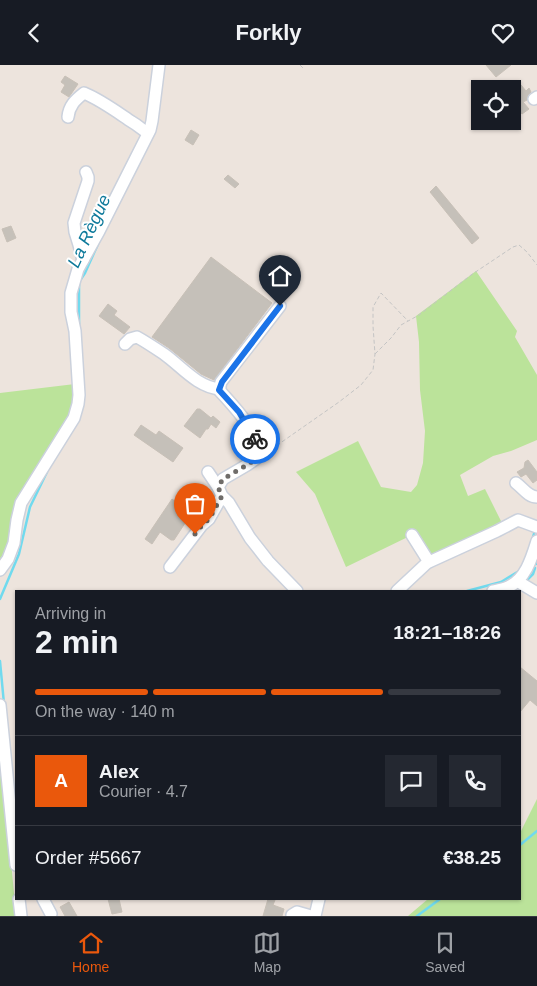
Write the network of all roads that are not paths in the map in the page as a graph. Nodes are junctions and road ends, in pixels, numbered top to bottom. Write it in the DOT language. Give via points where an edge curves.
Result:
graph roads {
  1 [pos="159,65"];
  2 [pos="68,117"];
  3 [pos="148,133"];
  4 [pos="86,172"];
  5 [pos="83,260"];
  6 [pos="280,306"];
  7 [pos="125,344"];
  8 [pos="220,389"];
  9 [pos="208,472"];
  10 [pos="516,483"];
  11 [pos="220,492"];
  12 [pos="537,497"];
  13 [pos="537,527"];
  14 [pos="412,535"];
  15 [pos="537,541"];
  16 [pos="428,562"];
  17 [pos="170,567"];
  18 [pos="0,570"];
  19 [pos="517,581"];
  20 [pos="296,590"];
  21 [pos="398,590"];
  22 [pos="497,590"];
  23 [pos="537,593"];
  24 [pos="0,705"];
  25 [pos="15,849"];
  26 [pos="19,900"];
  27 [pos="319,900"];
  28 [pos="292,915"];
  29 [pos="21,916"];
  30 [pos="311,916"];
  31 [pos="316,916"];
  1 -- 3 [label="street"];
  2 -- 3 [label="street" via="69,110 84,93"];
  3 -- 5 [label="street"];
  4 -- 5 [label="street" via="88,181 74,223"];
  5 -- 18 [label="street" via="71,293 78,404 74,418 21,503 14,543"];
  6 -- 8 [label="street"];
  7 -- 8 [label="street" via="137,337 201,384"];
  8 -- 11 [label="street" via="252,433 258,451 257,458 223,479"];
  9 -- 11 [label="street"];
  10 -- 12 [label="street"];
  11 -- 17 [label="street" via="209,519"];
  11 -- 20 [label="street" via="250,538"];
  13 -- 16 [label="street" via="518,519"];
  14 -- 16 [label="street"];
  15 -- 19 [label="street" via="528,566"];
  16 -- 21 [label="street"];
  19 -- 22 [label="street"];
  19 -- 23 [label="street"];
  24 -- 25 [label="street"];
  26 -- 29 [label="street"];
  27 -- 31 [label="street"];
  28 -- 30 [label="street" via="297,912"];
}
